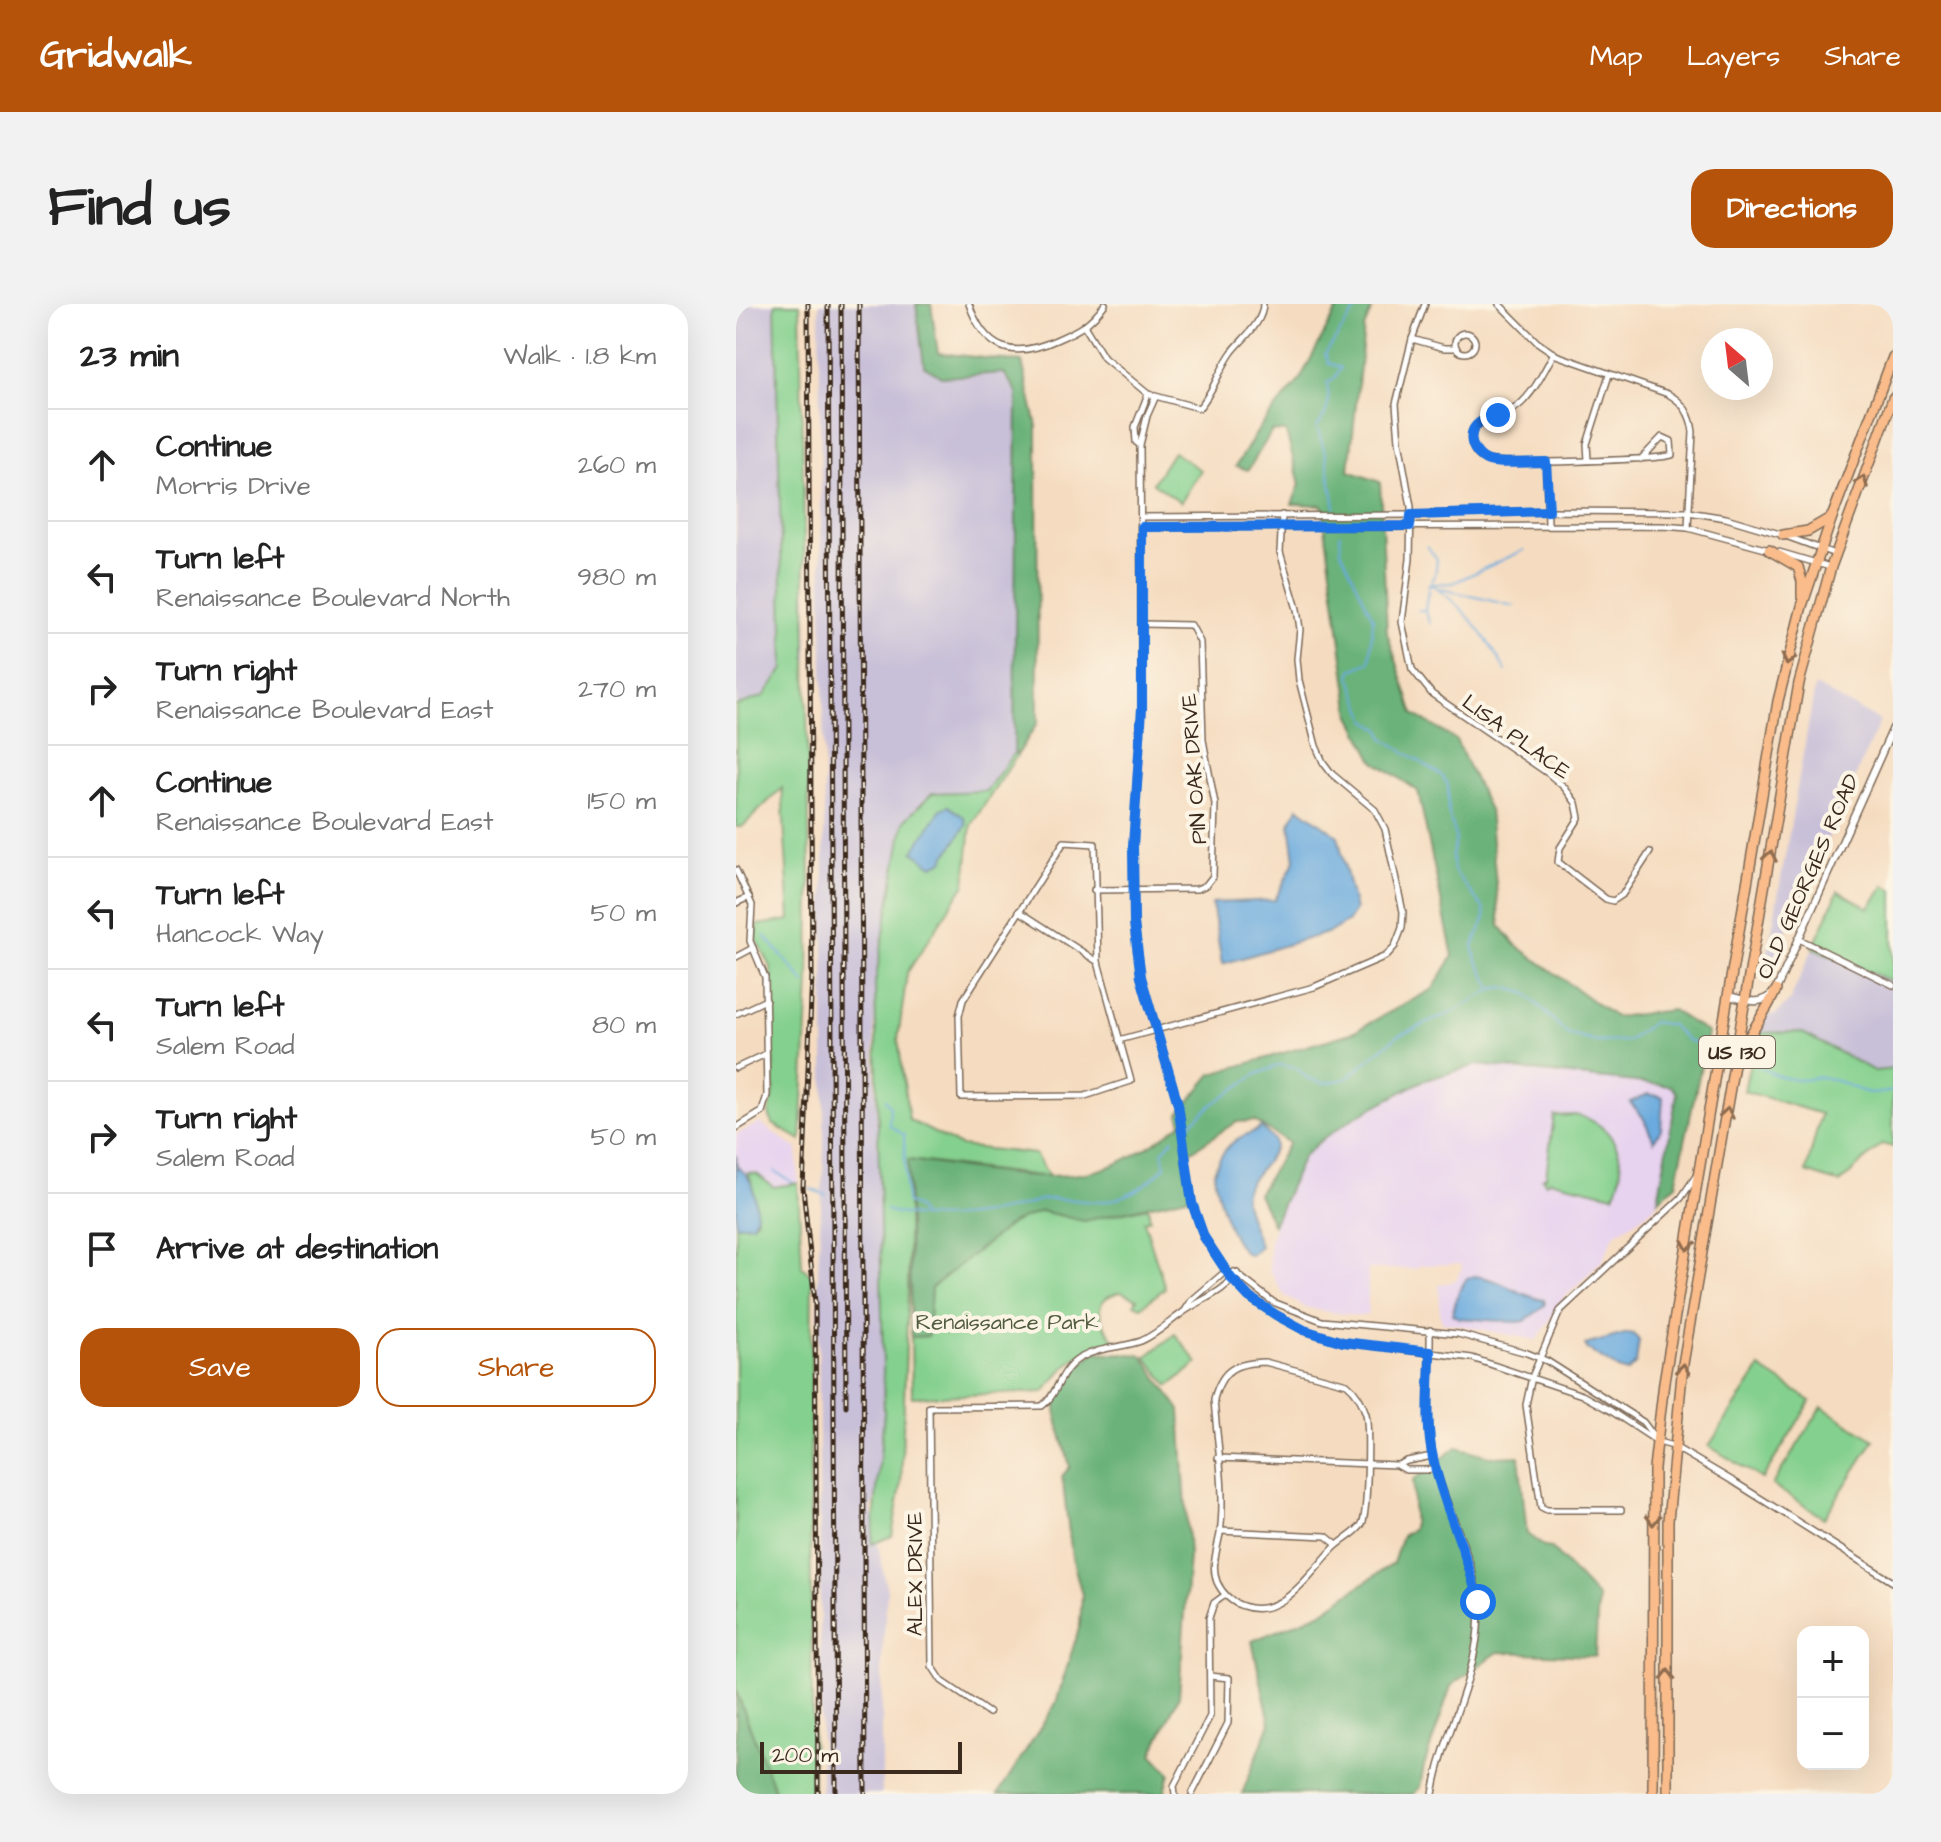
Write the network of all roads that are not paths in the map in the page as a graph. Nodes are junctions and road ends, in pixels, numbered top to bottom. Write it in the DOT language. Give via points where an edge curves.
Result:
graph roads {
  1 [pos="969,304"];
  2 [pos="1105,304"];
  3 [pos="1263,304"];
  4 [pos="1425,304"];
  5 [pos="1499,304"];
  6 [pos="1085,327"];
  7 [pos="1412,339"];
  8 [pos="1456,348"];
  9 [pos="1554,353"];
  10 [pos="1893,357"];
  11 [pos="1609,375"];
  12 [pos="1148,394"];
  13 [pos="1155,398"];
  14 [pos="1893,398"];
  15 [pos="1140,445"];
  16 [pos="1641,459"];
  17 [pos="1588,460"];
  18 [pos="1546,462"];
  19 [pos="1549,511"];
  20 [pos="1688,512"];
  21 [pos="1282,515"];
  22 [pos="1411,515"];
  23 [pos="1141,517"];
  24 [pos="1832,517"];
  25 [pos="1548,524"];
  26 [pos="1282,526"];
  27 [pos="1410,526"];
  28 [pos="1142,527"];
  29 [pos="1688,528"];
  30 [pos="1783,535"];
  31 [pos="1769,550"];
  32 [pos="1822,550"];
  33 [pos="1835,555"];
  34 [pos="1818,563"];
  35 [pos="1831,567"];
  36 [pos="1802,606"];
  37 [pos="1143,624"];
  38 [pos="1893,728"];
  39 [pos="1650,852"];
  40 [pos="736,870"];
  41 [pos="1132,889"];
  42 [pos="1094,890"];
  43 [pos="749,897"];
  44 [pos="736,903"];
  45 [pos="1019,911"];
  46 [pos="1799,939"];
  47 [pos="753,948"];
  48 [pos="736,957"];
  49 [pos="1098,962"];
  50 [pos="1893,985"];
  51 [pos="1776,990"];
  52 [pos="1728,996"];
  53 [pos="766,1000"];
  54 [pos="1746,1000"];
  55 [pos="736,1014"];
  56 [pos="1157,1028"];
  57 [pos="1119,1040"];
  58 [pos="766,1054"];
  59 [pos="1735,1061"];
  60 [pos="736,1068"];
  61 [pos="736,1128"];
  62 [pos="1700,1168"];
  63 [pos="1226,1271"];
  64 [pos="1237,1273"];
  65 [pos="1232,1280"];
  66 [pos="1185,1310"];
  67 [pos="1430,1330"];
  68 [pos="1430,1352"];
  69 [pos="1540,1357"];
  70 [pos="1532,1377"];
  71 [pos="1658,1442"];
  72 [pos="1673,1446"];
  73 [pos="1432,1456"];
  74 [pos="1218,1458"];
  75 [pos="1367,1464"];
  76 [pos="1397,1465"];
  77 [pos="1436,1470"];
  78 [pos="1621,1510"];
  79 [pos="1220,1531"];
  80 [pos="1337,1545"];
  81 [pos="1893,1582"];
  82 [pos="1225,1595"];
  83 [pos="1210,1676"];
  84 [pos="989,1713"];
  85 [pos="1175,1794"];
  86 [pos="1192,1794"];
  87 [pos="1433,1794"];
  88 [pos="1653,1794"];
  89 [pos="1668,1794"];
  1 -- 6 [label="street" via="989,340 1007,350 1035,350"];
  2 -- 6 [label="street"];
  3 -- 13 [label="street" via="1256,324 1199,408"];
  4 -- 7 [label="street, LISA PLACE"];
  5 -- 9 [label="street"];
  6 -- 12 [label="street" via="1104,358"];
  7 -- 8 [label="street"];
  7 -- 22 [label="street, LISA PLACE" via="1396,404"];
  8 -- 8 [label="street" via="1458,335 1473,336 1471,351"];
  9 -- 11 [label="street"];
  9 -- 18 [label="street" via="1518,406 1485,419 1471,435 1474,449 1485,460"];
  10 -- 24 [label="highway, US 130"];
  11 -- 17 [label="street" via="1587,444"];
  11 -- 20 [label="street" via="1677,398 1688,412 1693,432"];
  12 -- 13 [label="street"];
  12 -- 15 [label="street" via="1135,427"];
  13 -- 15 [label="street"];
  33 -- 14 [label="highway, US 130, one-way"];
  15 -- 23 [label="street"];
  16 -- 16 [label="street" via="1672,455 1671,441 1662,437"];
  16 -- 17 [label="street"];
  17 -- 18 [label="street"];
  18 -- 19 [label="street"];
  19 -- 20 [label="street"];
  19 -- 22 [label="street"];
  19 -- 25 [label="street"];
  20 -- 29 [label="street"];
  20 -- 30 [label="street"];
  21 -- 22 [label="street"];
  21 -- 23 [label="street"];
  21 -- 26 [label="street"];
  22 -- 27 [label="street, LISA PLACE"];
  23 -- 28 [label="street"];
  24 -- 30 [label="highway" via="1808,531"];
  24 -- 32 [label="highway, US 130"];
  25 -- 27 [label="street"];
  25 -- 29 [label="street"];
  26 -- 27 [label="street"];
  26 -- 28 [label="street"];
  26 -- 56 [label="street" via="1280,552 1300,629 1299,680 1316,746 1332,774 1375,810 1385,829 1402,928 1386,956 1357,970 1284,997"];
  27 -- 39 [label="street, LISA PLACE" via="1402,622 1419,682 1564,787 1579,818 1560,848 1558,862 1606,899 1622,895"];
  28 -- 37 [label="street"];
  29 -- 31 [label="street"];
  30 -- 32 [label="street"];
  31 -- 34 [label="street"];
  31 -- 36 [label="highway" via="1798,567"];
  32 -- 33 [label="street"];
  32 -- 34 [label="highway, US 130"];
  33 -- 35 [label="highway, US 130"];
  34 -- 35 [label="street"];
  34 -- 36 [label="highway, US 130"];
  54 -- 35 [label="highway, US 130, one-way" via="1799,683"];
  36 -- 52 [label="highway, US 130, one-way" via="1775,715"];
  37 -- 41 [label="street"];
  37 -- 41 [label="street, PIN OAK DRIVE" via="1191,625 1198,634 1203,740 1215,804 1215,857 1213,876 1197,889"];
  38 -- 46 [label="street, OLD GEORGES ROAD"];
  40 -- 43 [label="street"];
  41 -- 42 [label="street"];
  41 -- 56 [label="street" via="1141,977"];
  42 -- 45 [label="street" via="1095,844 1064,842"];
  42 -- 49 [label="street"];
  43 -- 44 [label="street"];
  43 -- 47 [label="street"];
  45 -- 49 [label="street"];
  45 -- 57 [label="street" via="963,1000 961,1097 1085,1096 1131,1081"];
  46 -- 50 [label="street"];
  46 -- 51 [label="street, OLD GEORGES ROAD"];
  47 -- 48 [label="street"];
  47 -- 53 [label="street" via="764,970"];
  49 -- 57 [label="street"];
  51 -- 54 [label="street, OLD GEORGES ROAD" via="1767,1000"];
  51 -- 59 [label="highway"];
  52 -- 54 [label="street, OLD GEORGES ROAD"];
  52 -- 62 [label="highway, US 130"];
  53 -- 55 [label="street"];
  53 -- 58 [label="street"];
  54 -- 59 [label="highway, US 130"];
  56 -- 57 [label="street"];
  56 -- 63 [label="street" via="1178,1104 1192,1203 1204,1237"];
  58 -- 60 [label="street"];
  58 -- 61 [label="street" via="764,1109"];
  72 -- 59 [label="highway, US 130, one-way"];
  62 -- 69 [label="street" via="1681,1198 1560,1311"];
  62 -- 71 [label="highway, US 130, one-way"];
  63 -- 64 [label="street"];
  63 -- 65 [label="street"];
  63 -- 66 [label="street"];
  64 -- 65 [label="street"];
  64 -- 67 [label="street" via="1273,1302 1322,1321"];
  65 -- 66 [label="street"];
  65 -- 68 [label="street" via="1249,1297 1304,1330 1343,1342"];
  66 -- 84 [label="street, ALEX DRIVE" via="1138,1342 1080,1358 1042,1406 929,1407 932,1666 942,1681"];
  67 -- 68 [label="street"];
  67 -- 69 [label="street"];
  68 -- 70 [label="street" via="1472,1358"];
  68 -- 73 [label="street"];
  69 -- 70 [label="street"];
  69 -- 71 [label="street" via="1643,1422"];
  70 -- 71 [label="street" via="1582,1395"];
  70 -- 78 [label="street" via="1527,1417 1541,1507"];
  71 -- 72 [label="street"];
  71 -- 88 [label="highway, US 130, one-way" via="1652,1522"];
  72 -- 81 [label="street"];
  89 -- 72 [label="highway, US 130, one-way"];
  73 -- 76 [label="street"];
  73 -- 77 [label="street"];
  74 -- 75 [label="street"];
  74 -- 75 [label="street" via="1218,1385 1240,1364 1265,1362 1356,1391 1367,1418"];
  74 -- 79 [label="street"];
  75 -- 76 [label="street"];
  75 -- 80 [label="street" via="1362,1524"];
  76 -- 77 [label="street"];
  77 -- 87 [label="street" via="1471,1569 1478,1629"];
  79 -- 80 [label="street" via="1326,1536"];
  79 -- 82 [label="street" via="1214,1563"];
  80 -- 82 [label="street" via="1286,1599 1268,1608 1239,1606"];
  82 -- 83 [label="street" via="1214,1603 1209,1618"];
  83 -- 85 [label="street" via="1210,1716 1174,1786"];
  83 -- 86 [label="street" via="1229,1678 1228,1723"];
}
